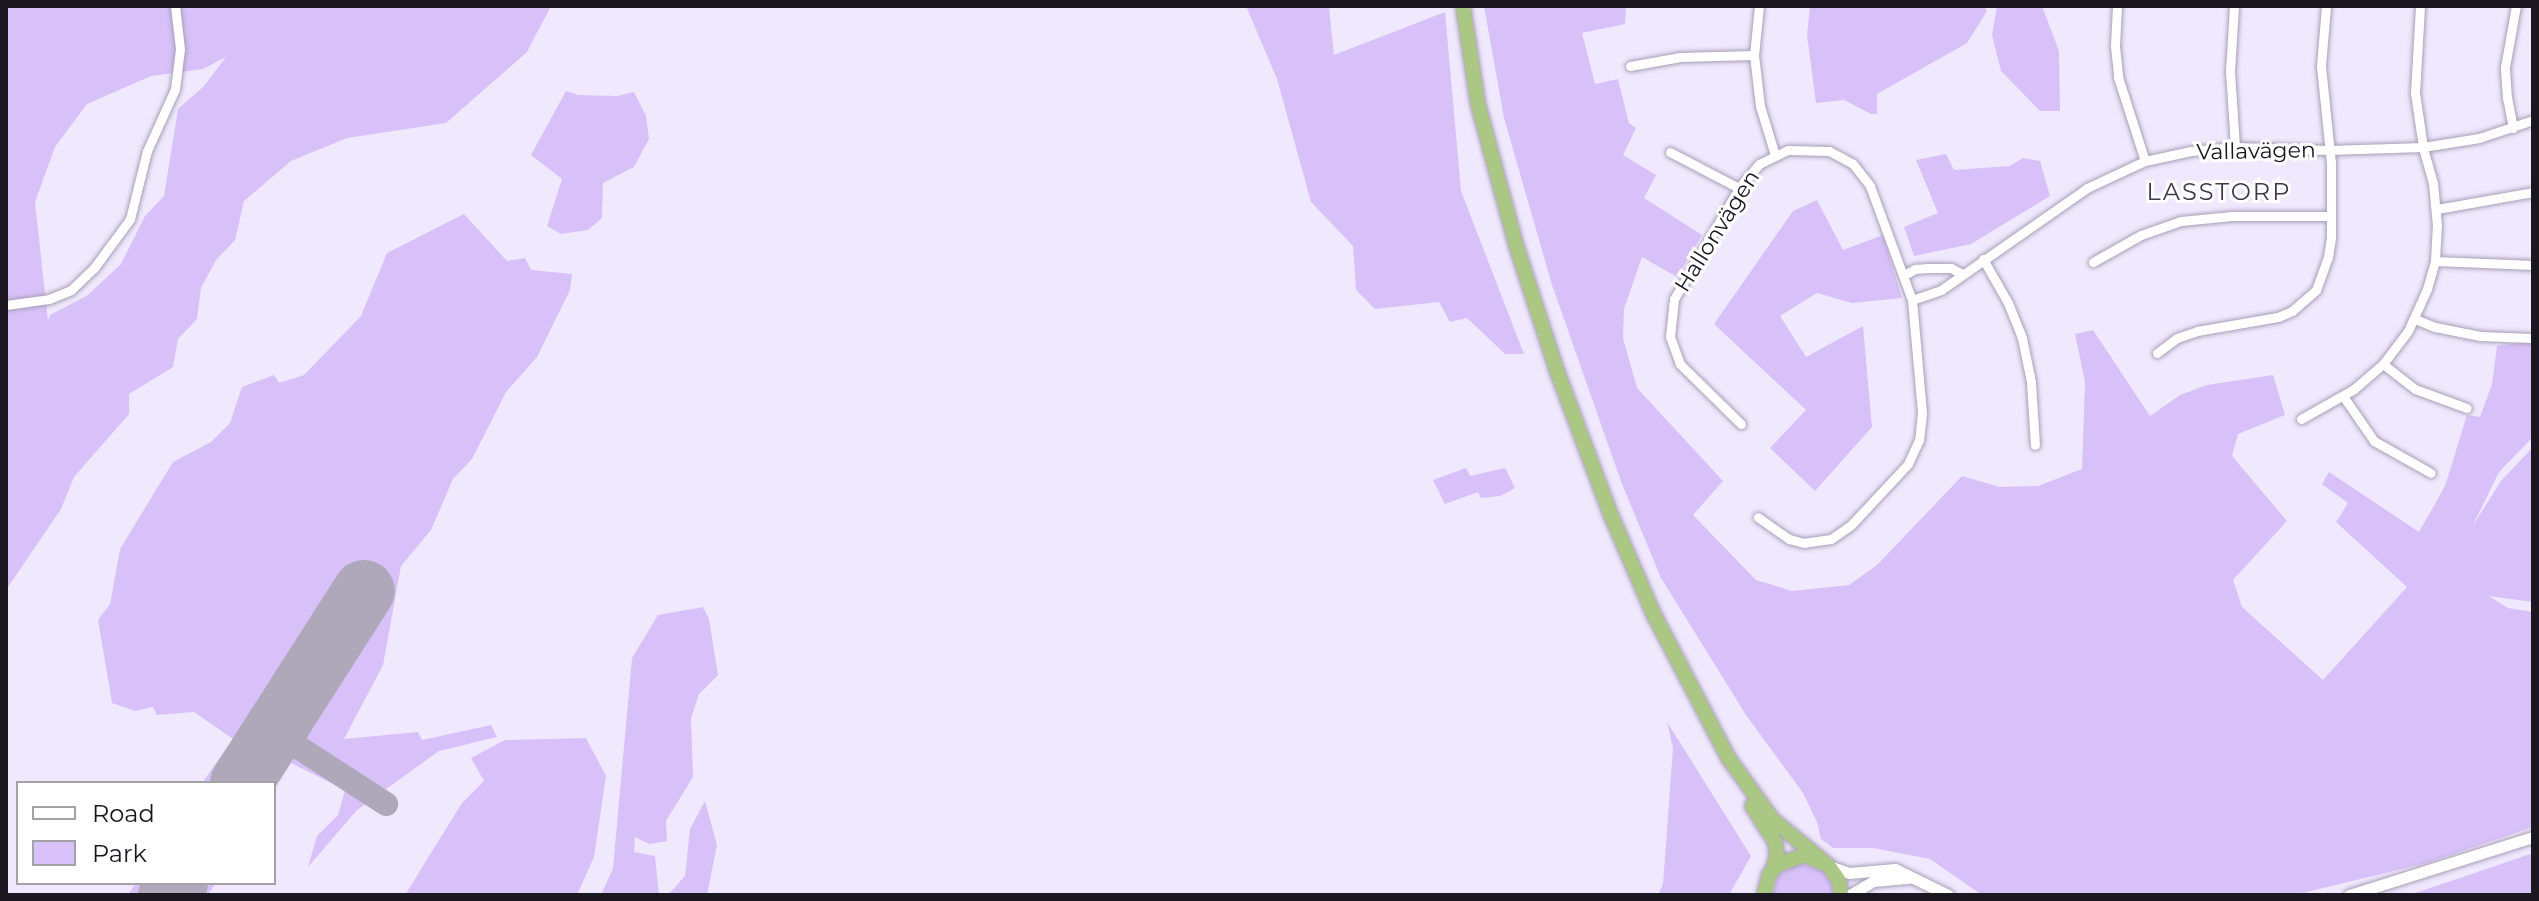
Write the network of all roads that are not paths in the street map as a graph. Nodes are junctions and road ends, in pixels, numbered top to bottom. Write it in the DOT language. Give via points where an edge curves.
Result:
graph roads {
  1 [pos="175,6"];
  2 [pos="1463,6"];
  3 [pos="1759,6"];
  4 [pos="2117,6"];
  5 [pos="2234,6"];
  6 [pos="2326,6"];
  7 [pos="2420,6"];
  8 [pos="2516,6"];
  9 [pos="1754,55"];
  10 [pos="1630,66"];
  11 [pos="2533,120"];
  12 [pos="2513,128"];
  13 [pos="2235,147"];
  14 [pos="2423,147"];
  15 [pos="2328,150"];
  16 [pos="1670,152"];
  17 [pos="1775,155"];
  18 [pos="2145,161"];
  19 [pos="1739,188"];
  20 [pos="2533,192"];
  21 [pos="2437,209"];
  22 [pos="2330,216"];
  23 [pos="1983,259"];
  24 [pos="2435,261"];
  25 [pos="2093,262"];
  26 [pos="2533,265"];
  27 [pos="1962,274"];
  28 [pos="1904,275"];
  29 [pos="1912,300"];
  30 [pos="6,305"];
  31 [pos="2415,319"];
  32 [pos="2532,338"];
  33 [pos="2157,353"];
  34 [pos="2383,364"];
  35 [pos="2343,396"];
  36 [pos="2467,408"];
  37 [pos="2301,419"];
  38 [pos="1741,424"];
  39 [pos="2035,445"];
  40 [pos="2431,473"];
  41 [pos="1758,517"];
  42 [pos="1729,759"];
  43 [pos="2533,837"];
  44 [pos="1826,863"];
  45 [pos="1771,872"];
  46 [pos="1921,881"];
  47 [pos="1755,895"];
  48 [pos="1764,895"];
  49 [pos="1841,895"];
  50 [pos="1850,895"];
  51 [pos="1948,895"];
  52 [pos="2349,895"];
  1 -- 30 [label="street" via="180,49 175,89 147,151 130,219 71,290"];
  2 -- 42 [label="highway" via="1487,139 1561,382 1654,615"];
  3 -- 9 [label="street"];
  4 -- 18 [label="street" via="2118,77"];
  5 -- 13 [label="street" via="2230,50"];
  6 -- 15 [label="street" via="2321,66"];
  7 -- 14 [label="street" via="2415,93"];
  8 -- 12 [label="street" via="2505,67"];
  9 -- 10 [label="street" via="1680,57"];
  9 -- 17 [label="street" via="1760,106"];
  11 -- 12 [label="street, Vallavägen"];
  12 -- 14 [label="street, Vallavägen"];
  13 -- 15 [label="street, Vallavägen"];
  13 -- 18 [label="street, Vallavägen"];
  14 -- 15 [label="street, Vallavägen"];
  14 -- 21 [label="street"];
  15 -- 22 [label="street"];
  16 -- 19 [label="street"];
  17 -- 19 [label="street, Hallonvägen" via="1759,164"];
  17 -- 28 [label="street, Hallonvägen" via="1815,148 1853,164 1870,186"];
  18 -- 23 [label="street, Vallavägen" via="2087,188"];
  19 -- 38 [label="street, Hallonvägen" via="1680,286 1669,323 1674,352 1687,374"];
  20 -- 21 [label="street"];
  21 -- 24 [label="street"];
  22 -- 25 [label="street" via="2181,221 2141,235"];
  22 -- 33 [label="street" via="2323,275 2316,290 2292,311 2264,321 2197,331"];
  23 -- 27 [label="street, Vallavägen"];
  23 -- 39 [label="street" via="2022,338"];
  24 -- 26 [label="street"];
  24 -- 31 [label="street"];
  27 -- 28 [label="street" via="1928,268"];
  27 -- 29 [label="street, Vallavägen" via="1928,297"];
  28 -- 29 [label="street, Hallonvägen"];
  29 -- 41 [label="street, Hallonvägen" via="1922,413 1919,440 1908,464 1831,539 1789,539"];
  31 -- 32 [label="street" via="2480,336"];
  31 -- 34 [label="street"];
  34 -- 35 [label="street"];
  34 -- 36 [label="street" via="2415,389"];
  35 -- 37 [label="street"];
  35 -- 40 [label="street" via="2374,441"];
  42 -- 44 [label="highway" via="1773,820"];
  42 -- 45 [label="highway" via="1775,842"];
  43 -- 52 [label="street"];
  44 -- 45 [label="highway" via="1796,856"];
  44 -- 46 [label="street" via="1849,873 1895,869"];
  44 -- 49 [label="highway"];
  45 -- 47 [label="highway"];
  45 -- 48 [label="highway"];
  46 -- 50 [label="street" via="1885,877"];
  46 -- 51 [label="street"];
}
